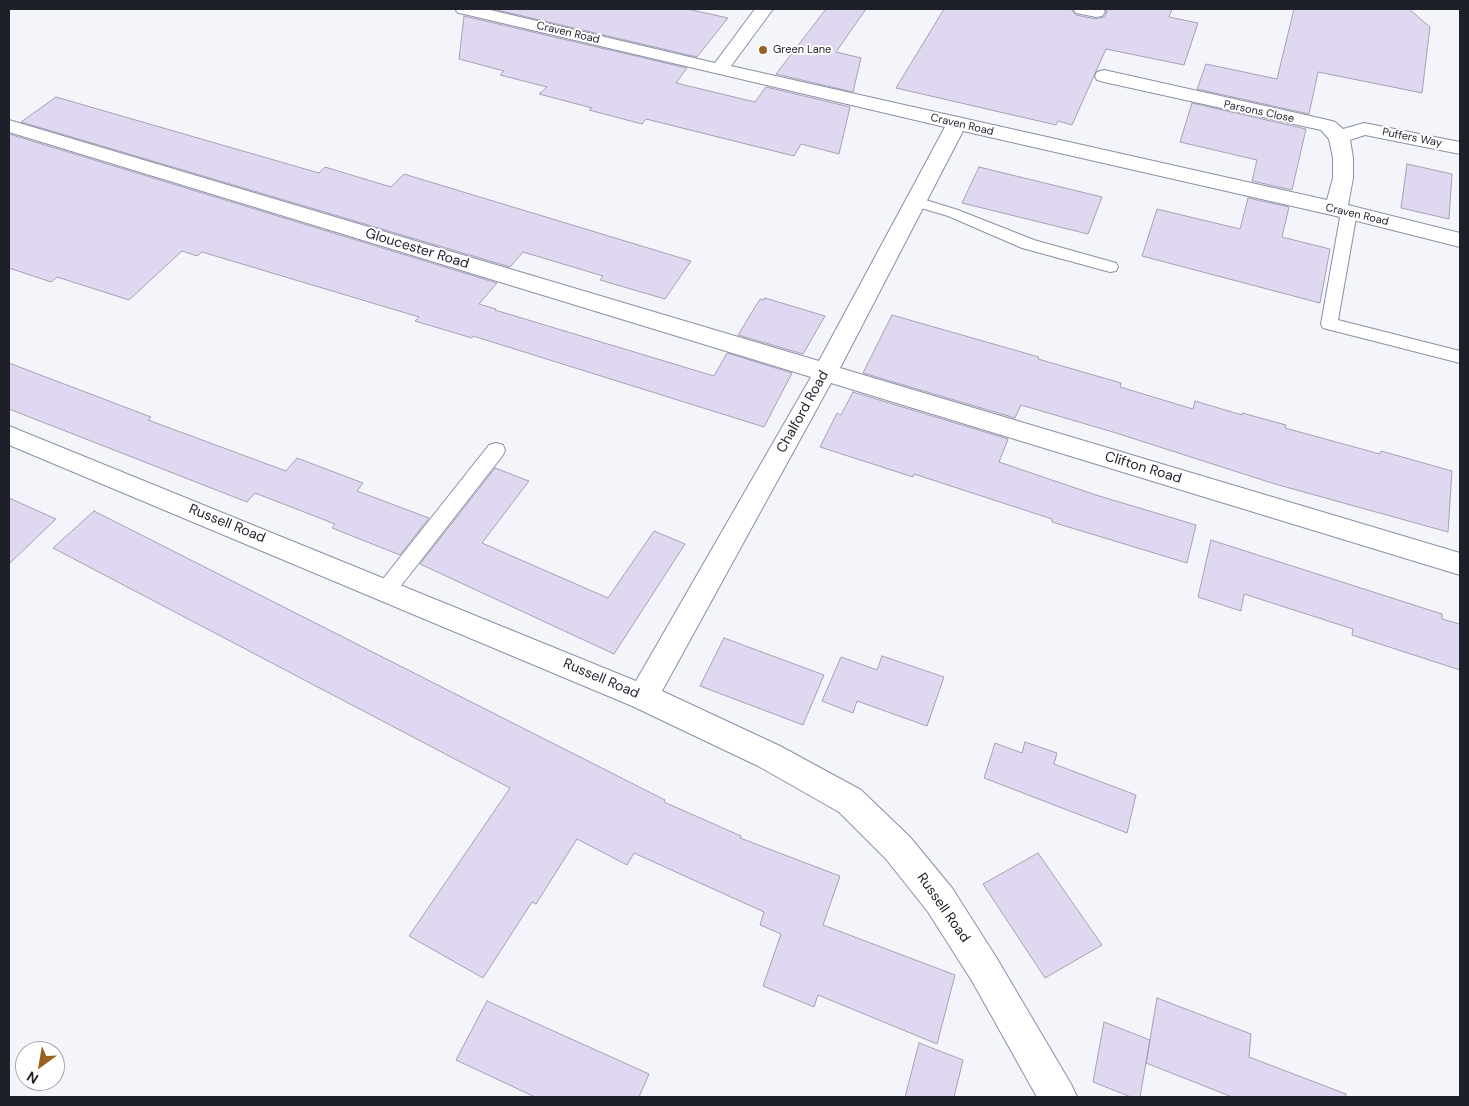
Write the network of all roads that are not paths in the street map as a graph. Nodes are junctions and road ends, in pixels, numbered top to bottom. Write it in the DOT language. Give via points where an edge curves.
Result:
graph roads {
  1 [pos="464,9"];
  2 [pos="764,9"];
  3 [pos="720,69"];
  4 [pos="1104,76"];
  5 [pos="957,124"];
  6 [pos="9,126"];
  7 [pos="1338,137"];
  8 [pos="1460,148"];
  9 [pos="916,202"];
  10 [pos="1343,211"];
  11 [pos="1460,240"];
  12 [pos="1110,267"];
  13 [pos="1460,357"];
  14 [pos="825,372"];
  15 [pos="9,434"];
  16 [pos="496,450"];
  17 [pos="1460,564"];
  18 [pos="386,590"];
  19 [pos="643,697"];
  20 [pos="1058,1097"];
  1 -- 3 [label="street, Craven Road"];
  2 -- 3 [label="street"];
  3 -- 5 [label="street, Craven Road"];
  4 -- 7 [label="street, Parsons Close" via="1328,126"];
  5 -- 9 [label="street, Chalford Road"];
  5 -- 10 [label="street, Craven Road"];
  6 -- 14 [label="street, Gloucester Road"];
  7 -- 8 [label="street, Puffers Way" via="1365,121"];
  7 -- 10 [label="street" via="1343,158"];
  9 -- 12 [label="lane" via="953,213 1028,244"];
  9 -- 14 [label="street, Chalford Road"];
  10 -- 11 [label="street, Craven Road"];
  10 -- 13 [label="lane" via="1329,324"];
  14 -- 17 [label="street, Clifton Road"];
  14 -- 19 [label="street, Chalford Road"];
  15 -- 18 [label="street, Russell Road"];
  16 -- 18 [label="lane"];
  18 -- 19 [label="street, Russell Road"];
  19 -- 20 [label="street, Russell Road" via="769,756 850,802 892,842 940,900"];
}
